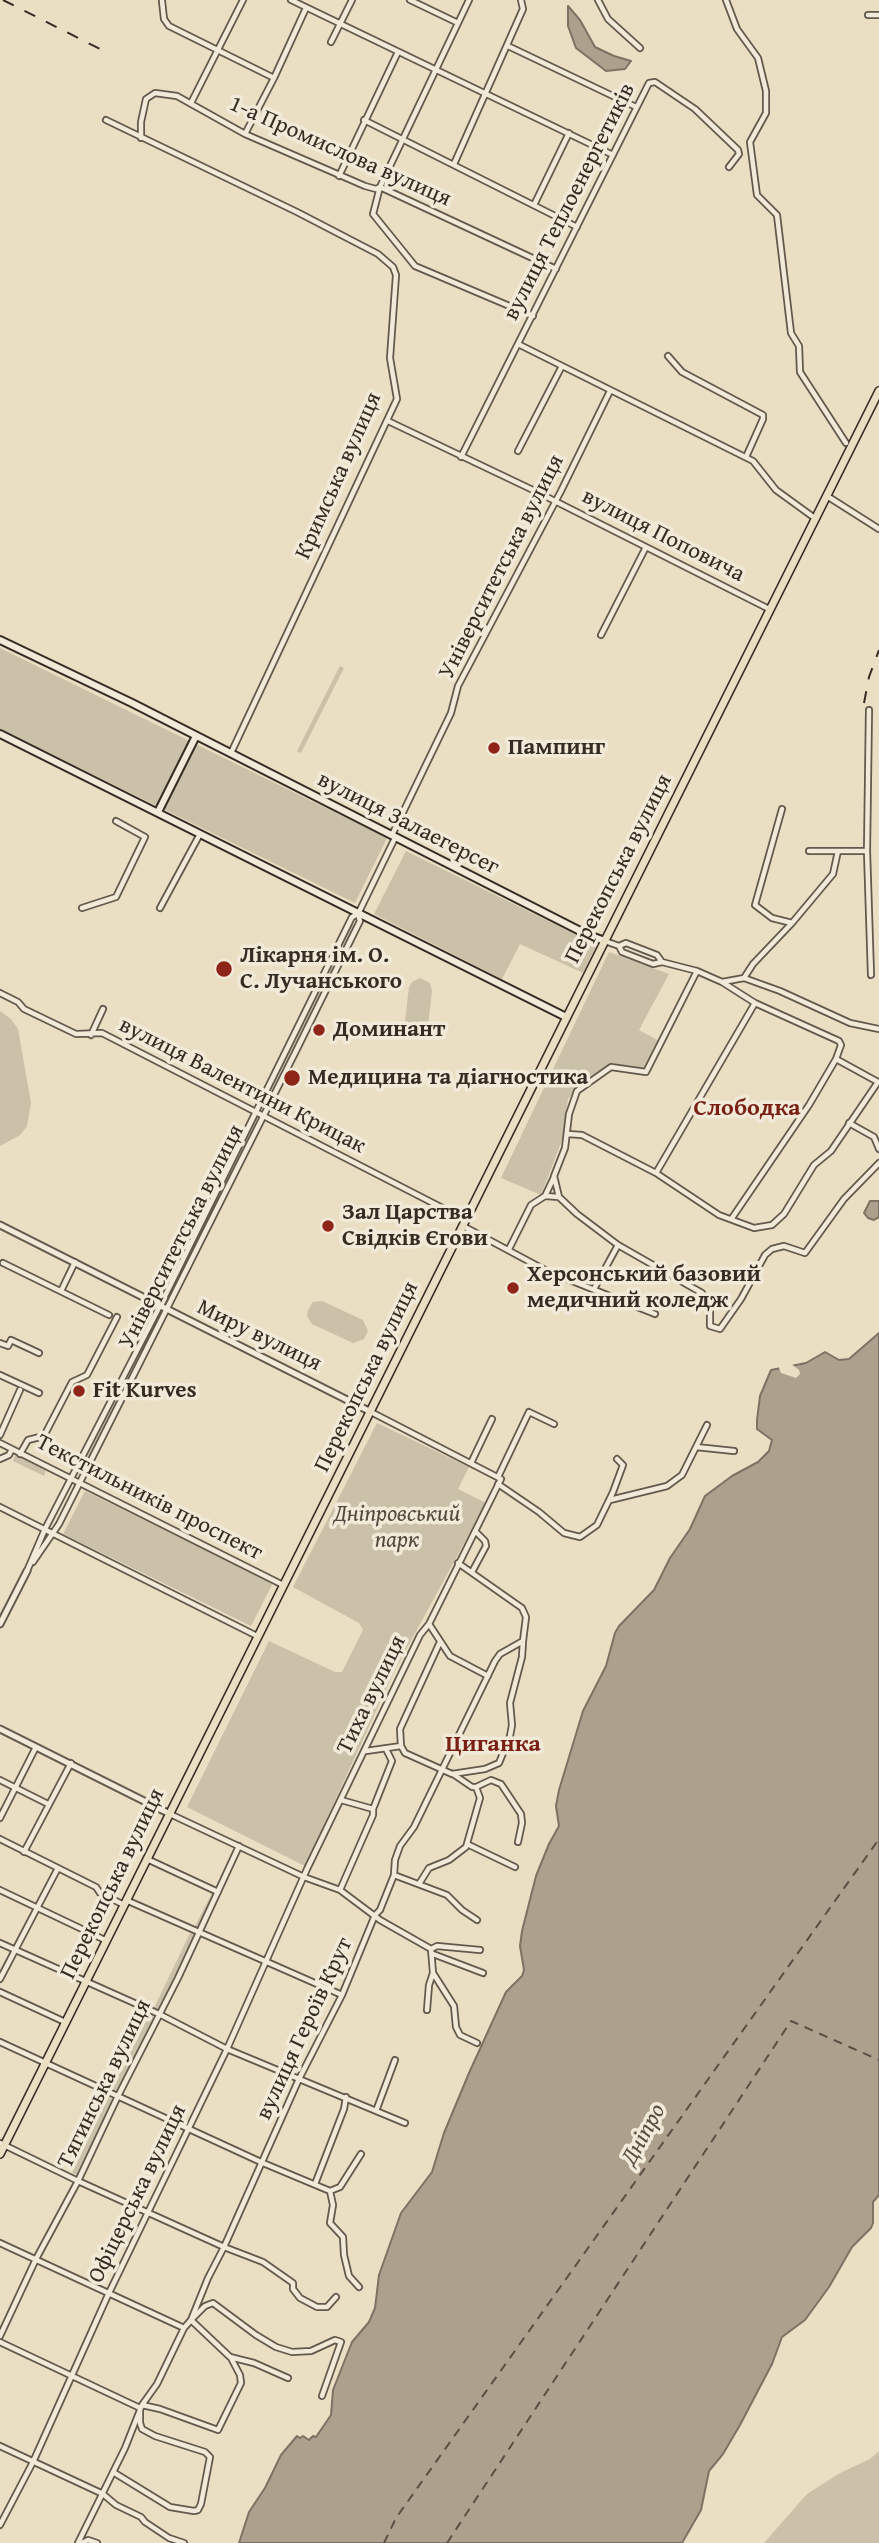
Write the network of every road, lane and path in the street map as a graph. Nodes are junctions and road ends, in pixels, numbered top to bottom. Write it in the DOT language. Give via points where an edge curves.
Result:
graph roads {
  1 [pos="243,0"];
  2 [pos="291,0"];
  3 [pos="352,0"];
  4 [pos="410,0"];
  5 [pos="469,0"];
  6 [pos="598,0"];
  7 [pos="726,0"];
  8 [pos="162,1"];
  9 [pos="522,1"];
  10 [pos="306,8"];
  11 [pos="868,15"];
  12 [pos="879,15"];
  13 [pos="458,23"];
  14 [pos="340,24"];
  15 [pos="331,42"];
  16 [pos="507,46"];
  17 [pos="640,48"];
  18 [pos="219,50"];
  19 [pos="398,52"];
  20 [pos="435,71"];
  21 [pos="274,78"];
  22 [pos="485,95"];
  23 [pos="191,103"];
  24 [pos="636,107"];
  25 [pos="106,120"];
  26 [pos="364,120"];
  27 [pos="569,133"];
  28 [pos="245,134"];
  29 [pos="141,138"];
  30 [pos="403,138"];
  31 [pos="613,155"];
  32 [pos="454,164"];
  33 [pos="729,167"];
  34 [pos="339,176"];
  35 [pos="380,187"];
  36 [pos="534,205"];
  37 [pos="577,227"];
  38 [pos="556,270"];
  39 [pos="533,316"];
  40 [pos="518,344"];
  41 [pos="668,356"];
  42 [pos="562,366"];
  43 [pos="610,391"];
  44 [pos="879,391"];
  45 [pos="387,421"];
  46 [pos="845,443"];
  47 [pos="518,452"];
  48 [pos="461,457"];
  49 [pos="746,457"];
  50 [pos="827,496"];
  51 [pos="554,501"];
  52 [pos="816,519"];
  53 [pos="879,529"];
  54 [pos="646,547"];
  55 [pos="770,610"];
  56 [pos="601,635"];
  57 [pos="0,640"];
  58 [pos="869,710"];
  59 [pos="0,734"];
  60 [pos="196,736"];
  61 [pos="231,753"];
  62 [pos="782,809"];
  63 [pos="158,812"];
  64 [pos="116,821"];
  65 [pos="200,833"];
  66 [pos="393,837"];
  67 [pos="838,850"];
  68 [pos="809,851"];
  69 [pos="867,851"];
  70 [pos="82,908"];
  71 [pos="160,908"];
  72 [pos="358,914"];
  73 [pos="792,923"];
  74 [pos="605,941"];
  75 [pos="619,946"];
  76 [pos="662,962"];
  77 [pos="697,971"];
  78 [pos="871,975"];
  79 [pos="744,978"];
  80 [pos="722,982"];
  81 [pos="0,993"];
  82 [pos="755,1003"];
  83 [pos="103,1009"];
  84 [pos="566,1017"];
  85 [pos="879,1029"];
  86 [pos="91,1035"];
  87 [pos="836,1059"];
  88 [pos="878,1082"];
  89 [pos="255,1111"];
  90 [pos="263,1115"];
  91 [pos="849,1123"];
  92 [pos="568,1134"];
  93 [pos="879,1149"];
  94 [pos="879,1163"];
  95 [pos="656,1174"];
  96 [pos="554,1176"];
  97 [pos="545,1196"];
  98 [pos="559,1196"];
  99 [pos="733,1218"];
  100 [pos="465,1223"];
  101 [pos="0,1225"];
  102 [pos="618,1245"];
  103 [pos="509,1249"];
  104 [pos="75,1262"];
  105 [pos="4,1263"];
  106 [pos="594,1289"];
  107 [pos="61,1291"];
  108 [pos="159,1306"];
  109 [pos="166,1309"];
  110 [pos="655,1314"];
  111 [pos="109,1315"];
  112 [pos="117,1317"];
  113 [pos="0,1343"];
  114 [pos="39,1353"];
  115 [pos="0,1375"];
  116 [pos="20,1390"];
  117 [pos="39,1393"];
  118 [pos="371,1412"];
  119 [pos="492,1419"];
  120 [pos="554,1424"];
  121 [pos="706,1425"];
  122 [pos="0,1435"];
  123 [pos="0,1443"];
  124 [pos="696,1447"];
  125 [pos="12,1450"];
  126 [pos="734,1451"];
  127 [pos="20,1454"];
  128 [pos="0,1459"];
  129 [pos="617,1459"];
  130 [pos="471,1463"];
  131 [pos="70,1480"];
  132 [pos="499,1480"];
  133 [pos="78,1484"];
  134 [pos="610,1500"];
  135 [pos="0,1507"];
  136 [pos="45,1528"];
  137 [pos="475,1531"];
  138 [pos="54,1533"];
  139 [pos="458,1563"];
  140 [pos="27,1571"];
  141 [pos="472,1572"];
  142 [pos="283,1585"];
  143 [pos="0,1624"];
  144 [pos="429,1624"];
  145 [pos="257,1636"];
  146 [pos="523,1641"];
  147 [pos="440,1642"];
  148 [pos="488,1676"];
  149 [pos="0,1729"];
  150 [pos="401,1746"];
  151 [pos="36,1747"];
  152 [pos="386,1749"];
  153 [pos="365,1751"];
  154 [pos="71,1763"];
  155 [pos="443,1771"];
  156 [pos="452,1774"];
  157 [pos="0,1780"];
  158 [pos="16,1787"];
  159 [pos="477,1787"];
  160 [pos="341,1800"];
  161 [pos="48,1804"];
  162 [pos="373,1809"];
  163 [pos="170,1814"];
  164 [pos="0,1818"];
  165 [pos="0,1839"];
  166 [pos="518,1842"];
  167 [pos="467,1844"];
  168 [pos="239,1846"];
  169 [pos="24,1852"];
  170 [pos="146,1859"];
  171 [pos="514,1867"];
  172 [pos="58,1868"];
  173 [pos="394,1875"];
  174 [pos="304,1877"];
  175 [pos="419,1884"];
  176 [pos="0,1890"];
  177 [pos="340,1890"];
  178 [pos="218,1892"];
  179 [pos="125,1903"];
  180 [pos="37,1908"];
  181 [pos="375,1915"];
  182 [pos="477,1920"];
  183 [pos="198,1934"];
  184 [pos="107,1941"];
  185 [pos="0,1942"];
  186 [pos="15,1950"];
  187 [pos="480,1950"];
  188 [pos="432,1951"];
  189 [pos="265,1961"];
  190 [pos="433,1973"];
  191 [pos="483,1973"];
  192 [pos="0,1979"];
  193 [pos="87,1981"];
  194 [pos="0,1992"];
  195 [pos="342,1995"];
  196 [pos="427,2010"];
  197 [pos="159,2014"];
  198 [pos="66,2022"];
  199 [pos="0,2042"];
  200 [pos="477,2043"];
  201 [pos="227,2049"];
  202 [pos="395,2060"];
  203 [pos="46,2063"];
  204 [pos="299,2078"];
  205 [pos="118,2096"];
  206 [pos="346,2097"];
  207 [pos="376,2111"];
  208 [pos="405,2123"];
  209 [pos="189,2129"];
  210 [pos="2,2144"];
  211 [pos="0,2154"];
  212 [pos="361,2154"];
  213 [pos="262,2163"];
  214 [pos="78,2181"];
  215 [pos="315,2184"];
  216 [pos="330,2191"];
  217 [pos="149,2212"];
  218 [pos="0,2244"];
  219 [pos="224,2247"];
  220 [pos="36,2259"];
  221 [pos="359,2287"];
  222 [pos="108,2295"];
  223 [pos="335,2297"];
  224 [pos="191,2320"];
  225 [pos="184,2328"];
  226 [pos="0,2336"];
  227 [pos="0,2342"];
  228 [pos="230,2357"];
  229 [pos="72,2375"];
  230 [pos="288,2378"];
  231 [pos="322,2396"];
  232 [pos="141,2406"];
  233 [pos="0,2446"];
  234 [pos="33,2462"];
  235 [pos="113,2472"];
  236 [pos="103,2494"];
  237 [pos="0,2525"];
  238 [pos="80,2543"];
  239 [pos="96,2543"];
  240 [pos="184,2543"];
  1 -- 18 [label="street"];
  2 -- 10 [label="street"];
  3 -- 14 [label="street"];
  4 -- 13 [label="street"];
  5 -- 13 [label="street"];
  6 -- 17 [label="street" via="608,19"];
  7 -- 46 [label="street" via="737,29 758,58 766,91 765,113 750,142 757,195 777,215 800,372"];
  8 -- 18 [label="street" via="166,24"];
  9 -- 16 [label="street"];
  10 -- 14 [label="street"];
  10 -- 21 [label="street"];
  11 -- 12 [label="street"];
  13 -- 20 [label="street"];
  14 -- 15 [label="street"];
  14 -- 19 [label="street"];
  16 -- 22 [label="street"];
  16 -- 24 [label="street"];
  18 -- 21 [label="street"];
  18 -- 23 [label="street"];
  19 -- 20 [label="street"];
  19 -- 26 [label="street"];
  20 -- 22 [label="street"];
  20 -- 30 [label="street"];
  21 -- 28 [label="street"];
  22 -- 27 [label="street"];
  22 -- 32 [label="street"];
  23 -- 28 [label="street, 1-а Промислова вулиця"];
  23 -- 29 [label="street, 1-а Промислова вулиця" via="155,93 146,99"];
  24 -- 31 [label="street, вулиця Теплоенергетиків"];
  24 -- 33 [label="street, вулиця Теплоенергетиків" via="651,81 673,93 708,119 738,150"];
  25 -- 29 [label="street, Кримська вулиця"];
  26 -- 30 [label="street"];
  26 -- 34 [label="street"];
  27 -- 31 [label="street"];
  27 -- 36 [label="street"];
  28 -- 34 [label="street, 1-а Промислова вулиця"];
  29 -- 45 [label="street, Кримська вулиця" via="297,212 378,254 393,267 390,358 397,399"];
  30 -- 32 [label="street"];
  30 -- 35 [label="street"];
  31 -- 37 [label="street, вулиця Теплоенергетиків"];
  32 -- 36 [label="street"];
  34 -- 35 [label="street, 1-а Промислова вулиця"];
  35 -- 38 [label="street, 1-а Промислова вулиця"];
  35 -- 39 [label="street" via="374,217 415,266"];
  36 -- 37 [label="street"];
  37 -- 38 [label="street, вулиця Теплоенергетиків"];
  38 -- 39 [label="street, вулиця Теплоенергетиків"];
  39 -- 40 [label="street, вулиця Теплоенергетиків"];
  40 -- 42 [label="street"];
  40 -- 48 [label="street, вулиця Теплоенергетиків"];
  41 -- 49 [label="street" via="682,372 763,415"];
  42 -- 43 [label="street"];
  42 -- 47 [label="street"];
  43 -- 49 [label="street"];
  43 -- 51 [label="street, Університетська вулиця"];
  44 -- 50 [label="main road, Перекопська вулиця"];
  45 -- 48 [label="street, вулиця Поповича"];
  45 -- 61 [label="street, Кримська вулиця"];
  48 -- 51 [label="street, вулиця Поповича"];
  49 -- 52 [label="street" via="776,490"];
  50 -- 52 [label="main road, Перекопська вулиця"];
  50 -- 53 [label="street"];
  51 -- 54 [label="street, вулиця Поповича"];
  51 -- 66 [label="street, Університетська вулиця" via="458,686 451,713"];
  52 -- 55 [label="main road, Перекопська вулиця"];
  54 -- 55 [label="street, вулиця Поповича"];
  54 -- 56 [label="street"];
  55 -- 74 [label="main road, Перекопська вулиця"];
  57 -- 60 [label="main road, вулиця Залаегерсег"];
  58 -- 69 [label="street"];
  59 -- 63 [label="main road"];
  60 -- 61 [label="main road, вулиця Залаегерсег"];
  60 -- 63 [label="main road"];
  61 -- 66 [label="main road, вулиця Залаегерсег"];
  62 -- 73 [label="street" via="755,905 772,918"];
  63 -- 65 [label="main road"];
  64 -- 70 [label="street" via="145,837 116,897"];
  65 -- 71 [label="street"];
  65 -- 72 [label="main road"];
  66 -- 72 [label="street, Університетська вулиця"];
  66 -- 74 [label="main road, вулиця Залаегерсег"];
  67 -- 68 [label="street"];
  67 -- 69 [label="street"];
  67 -- 73 [label="street" via="833,874"];
  69 -- 78 [label="street"];
  72 -- 84 [label="main road"];
  72 -- 89 [label="street, Університетська вулиця"];
  72 -- 90 [label="street, Університетська вулиця" via="359,921"];
  73 -- 79 [label="street"];
  74 -- 75 [label="street"];
  74 -- 84 [label="main road, Перекопська вулиця"];
  75 -- 76 [label="street" via="622,952 653,964"];
  75 -- 76 [label="street" via="626,943 657,955"];
  76 -- 77 [label="street"];
  77 -- 80 [label="street"];
  77 -- 92 [label="street" via="648,1070 611,1067 582,1085 572,1100"];
  79 -- 80 [label="street"];
  79 -- 85 [label="street" via="850,1023"];
  80 -- 82 [label="street"];
  81 -- 86 [label="street, вулиця Валентини Крицак" via="76,1034"];
  82 -- 87 [label="street" via="839,1041"];
  82 -- 95 [label="street"];
  83 -- 86 [label="street"];
  84 -- 100 [label="main road, Перекопська вулиця"];
  86 -- 89 [label="street, вулиця Валентини Крицак" via="102,1034"];
  87 -- 88 [label="street"];
  87 -- 99 [label="street"];
  88 -- 91 [label="street"];
  89 -- 90 [label="street, вулиця Валентини Крицак"];
  89 -- 108 [label="street, Університетська вулиця"];
  90 -- 100 [label="street, вулиця Валентини Крицак"];
  90 -- 109 [label="street, Університетська вулиця"];
  91 -- 93 [label="street" via="874,1137"];
  91 -- 99 [label="street" via="772,1225 754,1228"];
  92 -- 95 [label="street" via="582,1135"];
  92 -- 96 [label="street"];
  94 -- 102 [label="street" via="844,1199 805,1253 783,1246 772,1249 720,1329 710,1326 710,1304 702,1293"];
  95 -- 99 [label="street" via="719,1215"];
  96 -- 97 [label="street"];
  96 -- 98 [label="street"];
  97 -- 98 [label="street"];
  97 -- 103 [label="street" via="531,1205"];
  98 -- 102 [label="street"];
  100 -- 103 [label="street, вулиця Валентини Крицак"];
  100 -- 118 [label="main road, Перекопська вулиця"];
  101 -- 104 [label="street, Миру вулиця"];
  102 -- 106 [label="street"];
  103 -- 106 [label="street, вулиця Валентини Крицак" via="547,1271"];
  104 -- 107 [label="street"];
  104 -- 108 [label="street, Миру вулиця"];
  105 -- 107 [label="street"];
  106 -- 110 [label="street, вулиця Валентини Крицак"];
  107 -- 111 [label="street"];
  108 -- 109 [label="street, Миру вулиця"];
  108 -- 131 [label="street, Університетська вулиця"];
  109 -- 118 [label="street, Миру вулиця"];
  109 -- 133 [label="street, Університетська вулиця"];
  112 -- 127 [label="street" via="87,1375 72,1382 44,1436 28,1440"];
  113 -- 114 [label="street" via="8,1346 11,1340"];
  115 -- 117 [label="street"];
  116 -- 122 [label="street"];
  118 -- 130 [label="street, Миру вулиця"];
  118 -- 142 [label="main road, Перекопська вулиця"];
  119 -- 130 [label="street"];
  120 -- 132 [label="street, Тиха вулиця" via="529,1412"];
  121 -- 124 [label="street"];
  123 -- 125 [label="street, Текстильників проспект"];
  124 -- 126 [label="street"];
  124 -- 134 [label="street" via="682,1475 667,1486"];
  125 -- 127 [label="street, Текстильників проспект"];
  125 -- 128 [label="street"];
  127 -- 131 [label="street, Текстильників проспект"];
  129 -- 134 [label="street, Миру вулиця" via="623,1465"];
  130 -- 132 [label="street, Миру вулиця"];
  131 -- 133 [label="street, Текстильників проспект"];
  131 -- 136 [label="street, Університетська вулиця"];
  132 -- 134 [label="street, Миру вулиця" via="564,1533 580,1537 597,1525"];
  132 -- 137 [label="street, Тиха вулиця"];
  133 -- 138 [label="street, Університетська вулиця"];
  133 -- 142 [label="street, Текстильників проспект"];
  135 -- 136 [label="street"];
  136 -- 138 [label="street"];
  136 -- 140 [label="street, Університетська вулиця"];
  137 -- 139 [label="street, Тиха вулиця"];
  137 -- 141 [label="street" via="486,1546"];
  138 -- 140 [label="street, Університетська вулиця"];
  138 -- 145 [label="street"];
  139 -- 141 [label="street"];
  139 -- 144 [label="street, Тиха вулиця"];
  140 -- 143 [label="street, Університетська вулиця"];
  141 -- 146 [label="street" via="522,1608 526,1617"];
  142 -- 145 [label="main road, Перекопська вулиця"];
  144 -- 147 [label="street"];
  144 -- 153 [label="street, Тиха вулиця"];
  145 -- 163 [label="main road, Перекопська вулиця"];
  146 -- 148 [label="street, вулиця Героїв Крут" via="500,1654"];
  146 -- 156 [label="street" via="503,1758 485,1769"];
  147 -- 148 [label="street" via="450,1656"];
  147 -- 150 [label="street, Тиха вулиця" via="400,1729"];
  148 -- 155 [label="street, вулиця Героїв Крут"];
  149 -- 151 [label="street"];
  150 -- 152 [label="street"];
  150 -- 155 [label="street" via="404,1753"];
  151 -- 154 [label="street"];
  151 -- 158 [label="street"];
  152 -- 153 [label="street"];
  152 -- 162 [label="street, Тиха вулиця" via="392,1761"];
  153 -- 160 [label="street, Тиха вулиця"];
  154 -- 161 [label="street"];
  154 -- 163 [label="street"];
  155 -- 156 [label="street"];
  155 -- 173 [label="street, вулиця Героїв Крут" via="400,1846"];
  156 -- 159 [label="street"];
  157 -- 158 [label="street"];
  158 -- 161 [label="street"];
  158 -- 164 [label="street"];
  159 -- 166 [label="street" via="496,1782 518,1806 523,1819"];
  159 -- 167 [label="street" via="480,1798"];
  160 -- 162 [label="street"];
  160 -- 174 [label="street, Тиха вулиця"];
  161 -- 169 [label="street"];
  162 -- 177 [label="street, Тиха вулиця"];
  163 -- 168 [label="street"];
  163 -- 170 [label="main road, Перекопська вулиця"];
  165 -- 169 [label="street"];
  167 -- 171 [label="street"];
  167 -- 175 [label="street" via="449,1860 429,1868"];
  168 -- 174 [label="street"];
  168 -- 178 [label="street, Тягинська вулиця"];
  169 -- 172 [label="street"];
  170 -- 178 [label="street"];
  170 -- 179 [label="main road, Перекопська вулиця"];
  172 -- 179 [label="street"];
  172 -- 180 [label="street"];
  173 -- 175 [label="street"];
  173 -- 181 [label="street, вулиця Героїв Крут"];
  174 -- 177 [label="street"];
  174 -- 189 [label="street, Офіцерська вулиця"];
  175 -- 182 [label="street" via="447,1895"];
  176 -- 180 [label="street"];
  177 -- 181 [label="street"];
  178 -- 183 [label="street, Тягинська вулиця"];
  179 -- 183 [label="street"];
  179 -- 184 [label="main road, Перекопська вулиця"];
  180 -- 184 [label="street"];
  180 -- 186 [label="street"];
  181 -- 188 [label="street"];
  181 -- 195 [label="street, вулиця Героїв Крут"];
  183 -- 189 [label="street"];
  183 -- 197 [label="street, Тягинська вулиця"];
  184 -- 193 [label="main road, Перекопська вулиця"];
  185 -- 186 [label="street"];
  186 -- 192 [label="street"];
  186 -- 193 [label="street"];
  187 -- 188 [label="street" via="437,1946"];
  188 -- 190 [label="street"];
  188 -- 191 [label="street"];
  189 -- 195 [label="street"];
  189 -- 201 [label="street, Офіцерська вулиця"];
  190 -- 196 [label="street"];
  190 -- 200 [label="street" via="454,2006 458,2032"];
  193 -- 197 [label="street"];
  193 -- 198 [label="main road, Перекопська вулиця"];
  194 -- 198 [label="street"];
  195 -- 204 [label="street, вулиця Героїв Крут"];
  197 -- 201 [label="street"];
  197 -- 205 [label="street, Тягинська вулиця"];
  198 -- 203 [label="main road, Перекопська вулиця"];
  199 -- 203 [label="street"];
  201 -- 204 [label="street"];
  201 -- 209 [label="street, Офіцерська вулиця"];
  202 -- 207 [label="street"];
  203 -- 205 [label="street"];
  203 -- 210 [label="main road, Перекопська вулиця"];
  204 -- 206 [label="street"];
  204 -- 213 [label="street, вулиця Героїв Крут"];
  205 -- 209 [label="street"];
  205 -- 214 [label="street, Тягинська вулиця"];
  206 -- 207 [label="street"];
  206 -- 215 [label="street"];
  207 -- 208 [label="street"];
  209 -- 213 [label="street"];
  209 -- 217 [label="street, Офіцерська вулиця"];
  210 -- 211 [label="main road, Перекопська вулиця"];
  210 -- 214 [label="street"];
  212 -- 216 [label="street" via="340,2187"];
  213 -- 215 [label="street"];
  213 -- 219 [label="street, вулиця Героїв Крут"];
  214 -- 217 [label="street"];
  214 -- 220 [label="street, Тягинська вулиця"];
  215 -- 216 [label="street"];
  216 -- 221 [label="street" via="330,2222 343,2237 349,2276"];
  217 -- 219 [label="street"];
  217 -- 222 [label="street, Офіцерська вулиця"];
  218 -- 220 [label="street"];
  219 -- 223 [label="street" via="263,2262 293,2283 300,2298 317,2307 327,2307"];
  219 -- 224 [label="street, вулиця Героїв Крут"];
  220 -- 222 [label="street"];
  220 -- 226 [label="street, Тягинська вулиця"];
  222 -- 225 [label="street"];
  222 -- 229 [label="street, Офіцерська вулиця"];
  224 -- 225 [label="street, вулиця Героїв Крут"];
  224 -- 228 [label="street"];
  224 -- 231 [label="street" via="213,2303 256,2335 292,2353 341,2342"];
  225 -- 232 [label="street, вулиця Героїв Крут"];
  227 -- 229 [label="street"];
  228 -- 230 [label="street"];
  228 -- 232 [label="street" via="241,2383 218,2430"];
  229 -- 232 [label="street"];
  229 -- 234 [label="street, Офіцерська вулиця"];
  232 -- 235 [label="street, вулиця Героїв Крут"];
  232 -- 235 [label="street" via="139,2424 147,2432 210,2457 200,2508 170,2507"];
  233 -- 234 [label="street"];
  234 -- 236 [label="street"];
  234 -- 237 [label="street, Офіцерська вулиця"];
  235 -- 236 [label="street, вулиця Героїв Крут"];
  236 -- 238 [label="street, вулиця Героїв Крут"];
  236 -- 240 [label="street"];
  238 -- 239 [label="street"];
}
